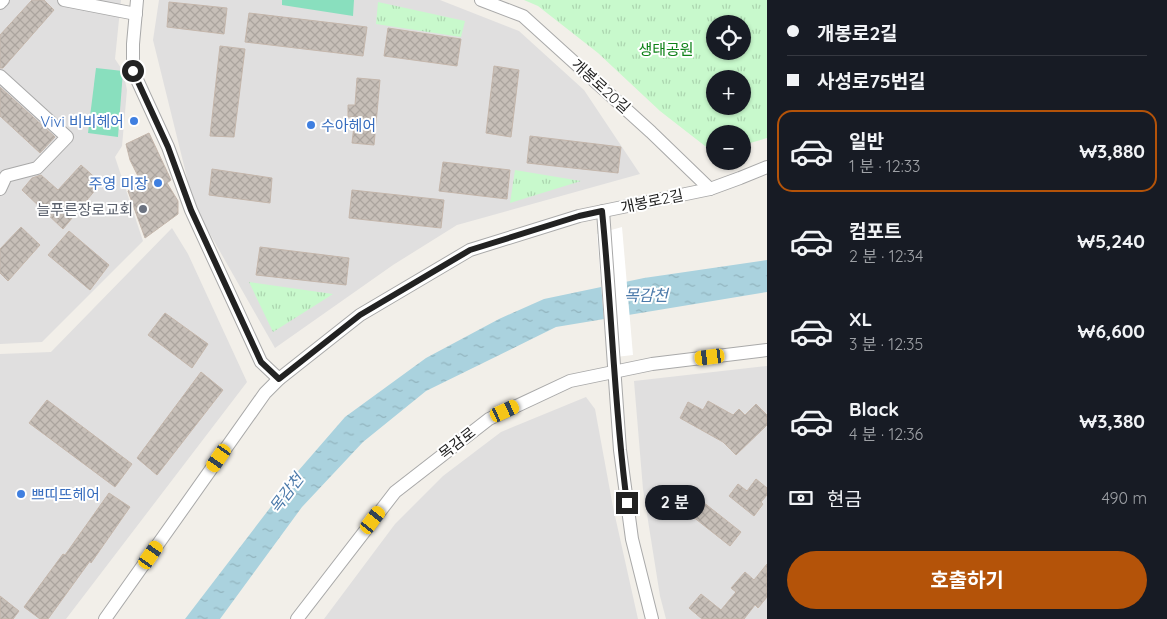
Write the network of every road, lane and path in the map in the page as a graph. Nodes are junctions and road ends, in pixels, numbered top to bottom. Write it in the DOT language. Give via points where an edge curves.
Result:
graph roads {
  1 [pos="3,0"];
  2 [pos="64,0"];
  3 [pos="137,0"];
  4 [pos="481,0"];
  5 [pos="0,3"];
  6 [pos="136,14"];
  7 [pos="0,76"];
  8 [pos="767,166"];
  9 [pos="0,189"];
  10 [pos="710,189"];
  11 [pos="602,211"];
  12 [pos="767,350"];
  13 [pos="615,371"];
  14 [pos="279,379"];
  15 [pos="105,619"];
  16 [pos="297,619"];
  17 [pos="652,619"];
  1 -- 5 [label="street"];
  2 -- 6 [label="street"];
  3 -- 6 [label="street"];
  4 -- 10 [label="street, 개봉로20길" via="523,16"];
  6 -- 14 [label="street" via="133,71 168,147 191,210 261,362"];
  7 -- 9 [label="street" via="67,137 37,168 6,176"];
  8 -- 10 [label="street, 개봉로2길"];
  10 -- 11 [label="street, 개봉로2길"];
  11 -- 13 [label="street"];
  11 -- 14 [label="street, 개봉로2길" via="470,250 360,315"];
  12 -- 13 [label="street, 목감로"];
  13 -- 16 [label="street, 목감로" via="570,380 489,418 395,492"];
  13 -- 17 [label="street" via="620,450 632,539"];
  14 -- 15 [label="street, 개봉로2길" via="265,393"];
}
